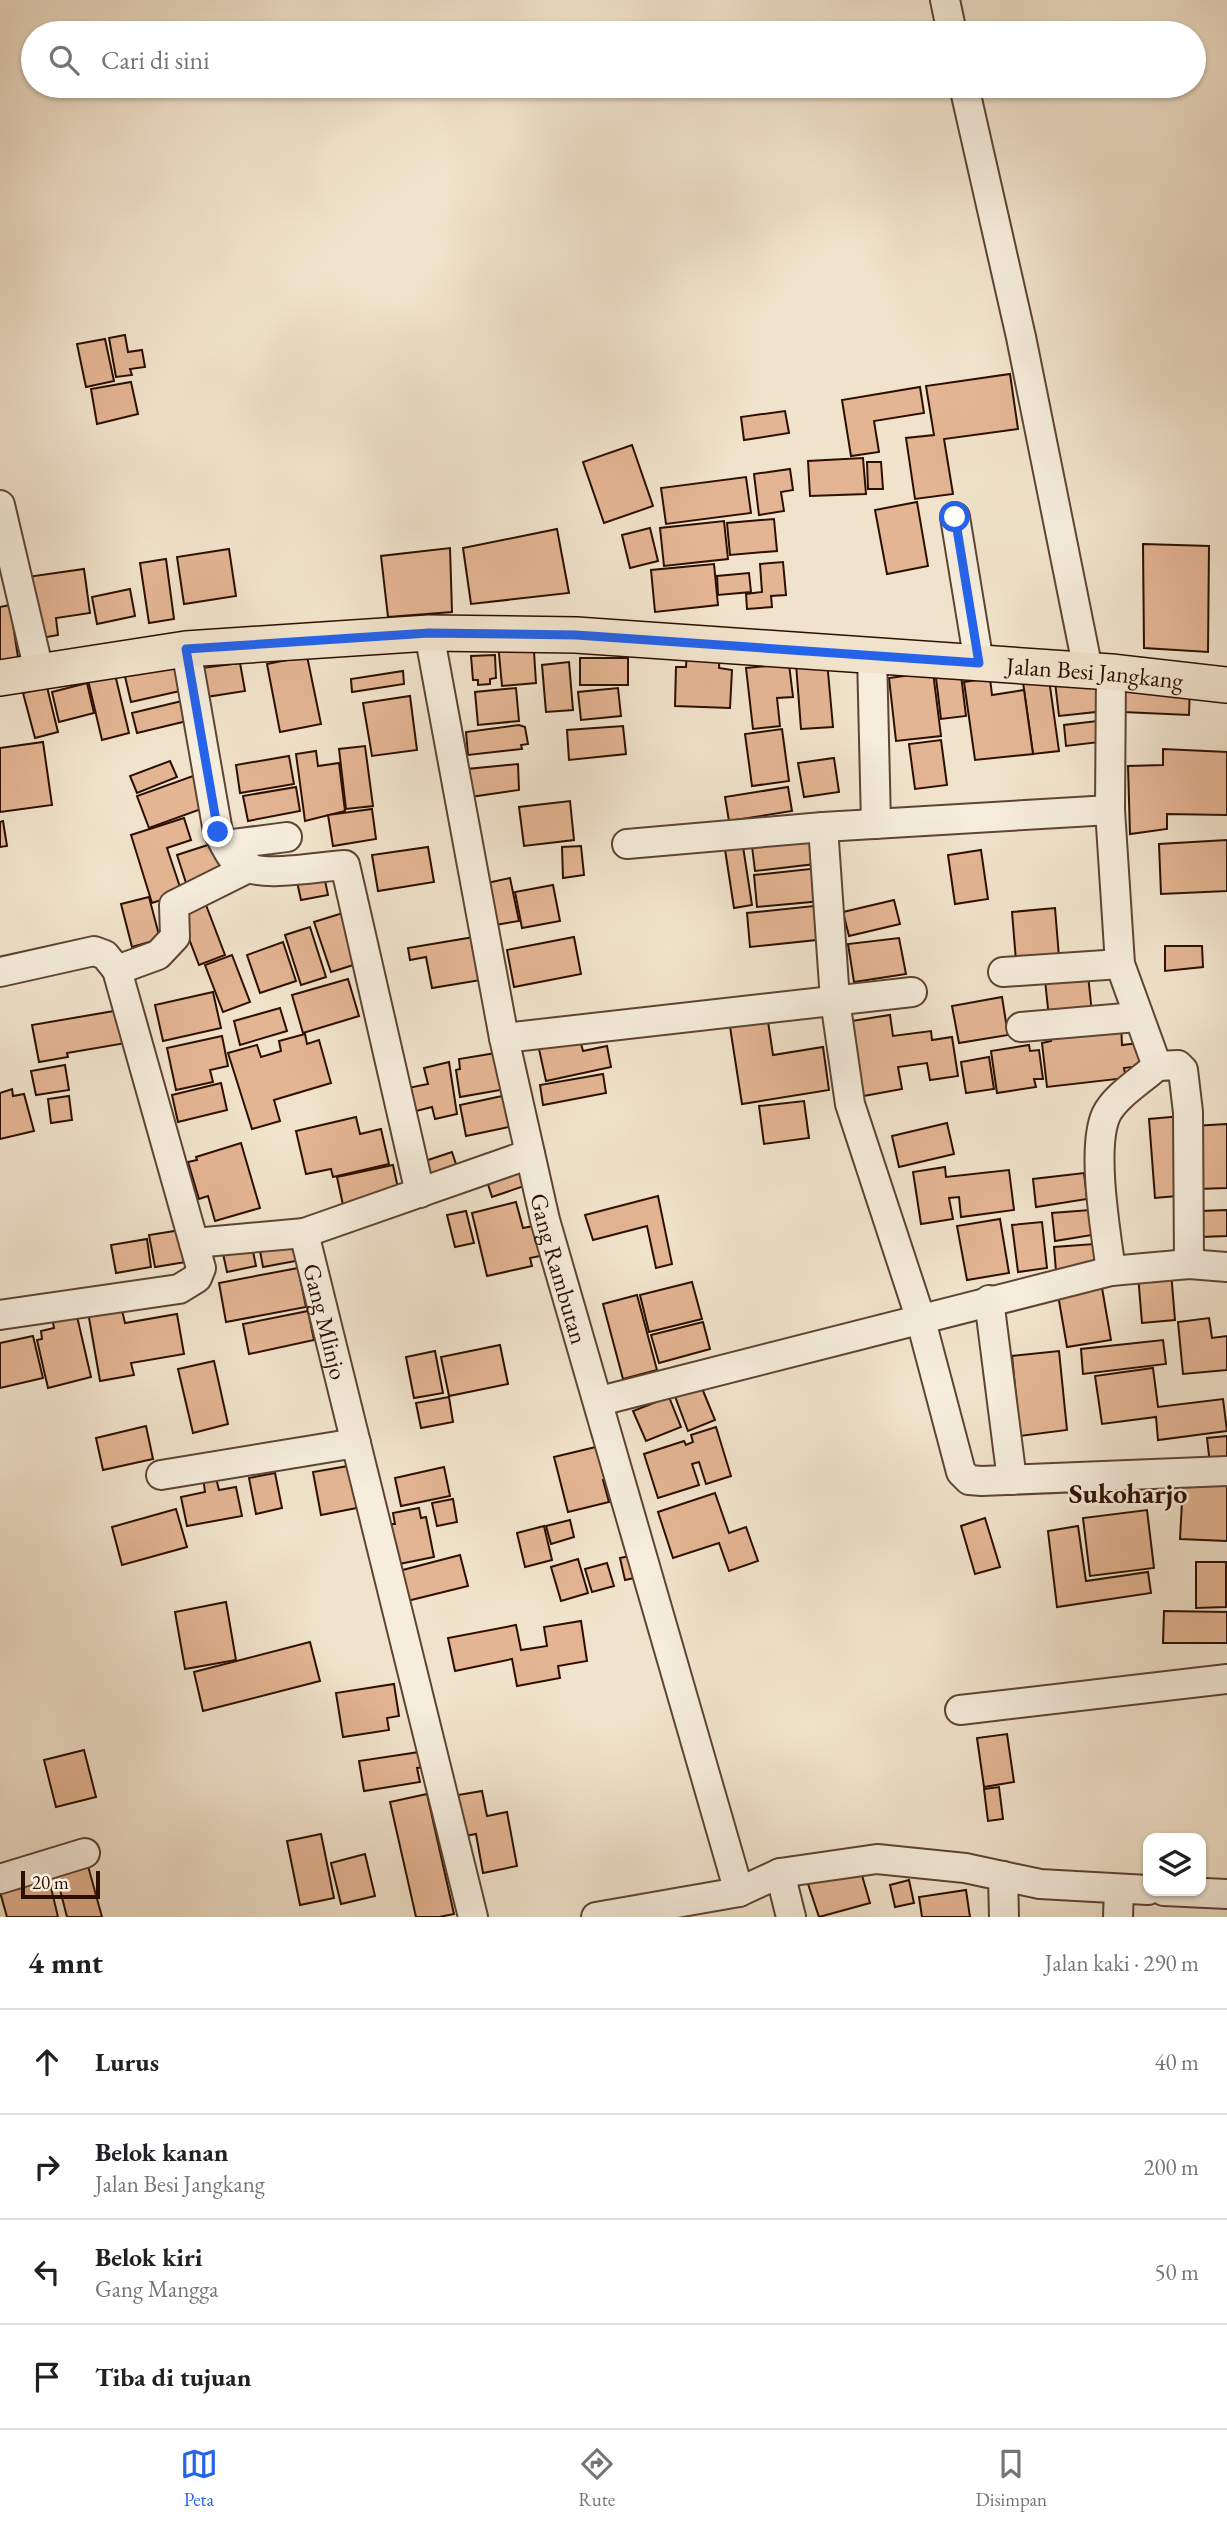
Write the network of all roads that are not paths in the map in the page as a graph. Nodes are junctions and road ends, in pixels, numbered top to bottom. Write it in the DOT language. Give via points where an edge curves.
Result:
graph roads {
  1 [pos="944,0"];
  2 [pos="949,21"];
  3 [pos="967,98"];
  4 [pos="0,505"];
  5 [pos="955,517"];
  6 [pos="429,633"];
  7 [pos="186,649"];
  8 [pos="872,656"];
  9 [pos="979,663"];
  10 [pos="39,671"];
  11 [pos="1099,671"];
  12 [pos="0,678"];
  13 [pos="1227,685"];
  14 [pos="1110,810"];
  15 [pos="876,824"];
  16 [pos="823,827"];
  17 [pos="287,837"];
  18 [pos="627,844"];
  19 [pos="225,845"];
  20 [pos="250,867"];
  21 [pos="1120,964"];
  22 [pos="117,970"];
  23 [pos="0,972"];
  24 [pos="1003,972"];
  25 [pos="912,992"];
  26 [pos="835,1000"];
  27 [pos="1137,1017"];
  28 [pos="1021,1027"];
  29 [pos="504,1038"];
  30 [pos="1157,1066"];
  31 [pos="530,1154"];
  32 [pos="420,1193"];
  33 [pos="304,1233"];
  34 [pos="194,1243"];
  35 [pos="1189,1264"];
  36 [pos="1227,1267"];
  37 [pos="1111,1271"];
  38 [pos="989,1300"];
  39 [pos="0,1315"];
  40 [pos="920,1317"];
  41 [pos="600,1401"];
  42 [pos="356,1443"];
  43 [pos="1227,1471"];
  44 [pos="161,1475"];
  45 [pos="1012,1480"];
  46 [pos="1227,1679"];
  47 [pos="960,1710"];
  48 [pos="85,1853"];
  49 [pos="779,1873"];
  50 [pos="1003,1876"];
  51 [pos="0,1879"];
  52 [pos="1119,1889"];
  53 [pos="1143,1890"];
  54 [pos="739,1892"];
  55 [pos="1206,1893"];
  56 [pos="1227,1894"];
  57 [pos="473,1917"];
  58 [pos="596,1917"];
  59 [pos="791,1917"];
  60 [pos="1004,1917"];
  61 [pos="1118,1917"];
  1 -- 2 [label="street"];
  3 -- 11 [label="street"];
  4 -- 10 [label="street"];
  5 -- 9 [label="street"];
  6 -- 7 [label="main road, Jalan Besi Jangkang"];
  6 -- 8 [label="main road, Jalan Besi Jangkang" via="576,635"];
  6 -- 29 [label="street, Gang Rambutan"];
  7 -- 10 [label="main road, Jalan Besi Jangkang"];
  7 -- 19 [label="street" via="218,832"];
  8 -- 9 [label="main road, Jalan Besi Jangkang"];
  8 -- 15 [label="street"];
  9 -- 11 [label="main road, Jalan Besi Jangkang"];
  10 -- 12 [label="main road, Jalan Besi Jangkang"];
  11 -- 13 [label="main road, Jalan Besi Jangkang"];
  11 -- 14 [label="street"];
  14 -- 15 [label="street"];
  14 -- 21 [label="street"];
  15 -- 16 [label="street"];
  16 -- 18 [label="street"];
  16 -- 26 [label="street"];
  17 -- 19 [label="street"];
  19 -- 20 [label="street" via="240,865"];
  20 -- 22 [label="street" via="174,905 175,937 158,955"];
  20 -- 32 [label="street" via="267,871 345,865"];
  21 -- 24 [label="street"];
  21 -- 27 [label="street"];
  22 -- 23 [label="street" via="105,955 94,951"];
  22 -- 34 [label="street"];
  25 -- 26 [label="street"];
  26 -- 29 [label="street"];
  26 -- 40 [label="street" via="850,1104"];
  27 -- 28 [label="street"];
  27 -- 30 [label="street"];
  29 -- 31 [label="street, Gang Rambutan"];
  30 -- 35 [label="street" via="1178,1065 1183,1070 1188,1112"];
  30 -- 37 [label="street" via="1106,1114 1101,1200"];
  31 -- 32 [label="street"];
  31 -- 41 [label="street, Gang Rambutan" via="545,1220"];
  32 -- 33 [label="street"];
  33 -- 34 [label="street, Gang Mlinjo"];
  33 -- 42 [label="street, Gang Mlinjo"];
  34 -- 39 [label="street" via="201,1268 197,1278 179,1289"];
  35 -- 36 [label="street"];
  35 -- 37 [label="street"];
  37 -- 38 [label="street"];
  38 -- 40 [label="street"];
  38 -- 45 [label="street"];
  40 -- 41 [label="street"];
  40 -- 45 [label="street" via="961,1472 969,1479"];
  41 -- 54 [label="street, Gang Rambutan"];
  42 -- 44 [label="street"];
  42 -- 57 [label="street, Gang Mlinjo"];
  43 -- 45 [label="street"];
  46 -- 47 [label="street"];
  48 -- 51 [label="street"];
  49 -- 50 [label="street" via="877,1858"];
  49 -- 54 [label="street"];
  49 -- 59 [label="street"];
  50 -- 52 [label="street" via="1040,1884"];
  50 -- 60 [label="street"];
  52 -- 53 [label="street"];
  52 -- 61 [label="street"];
  54 -- 58 [label="street"];
  55 -- 56 [label="street"];
}
